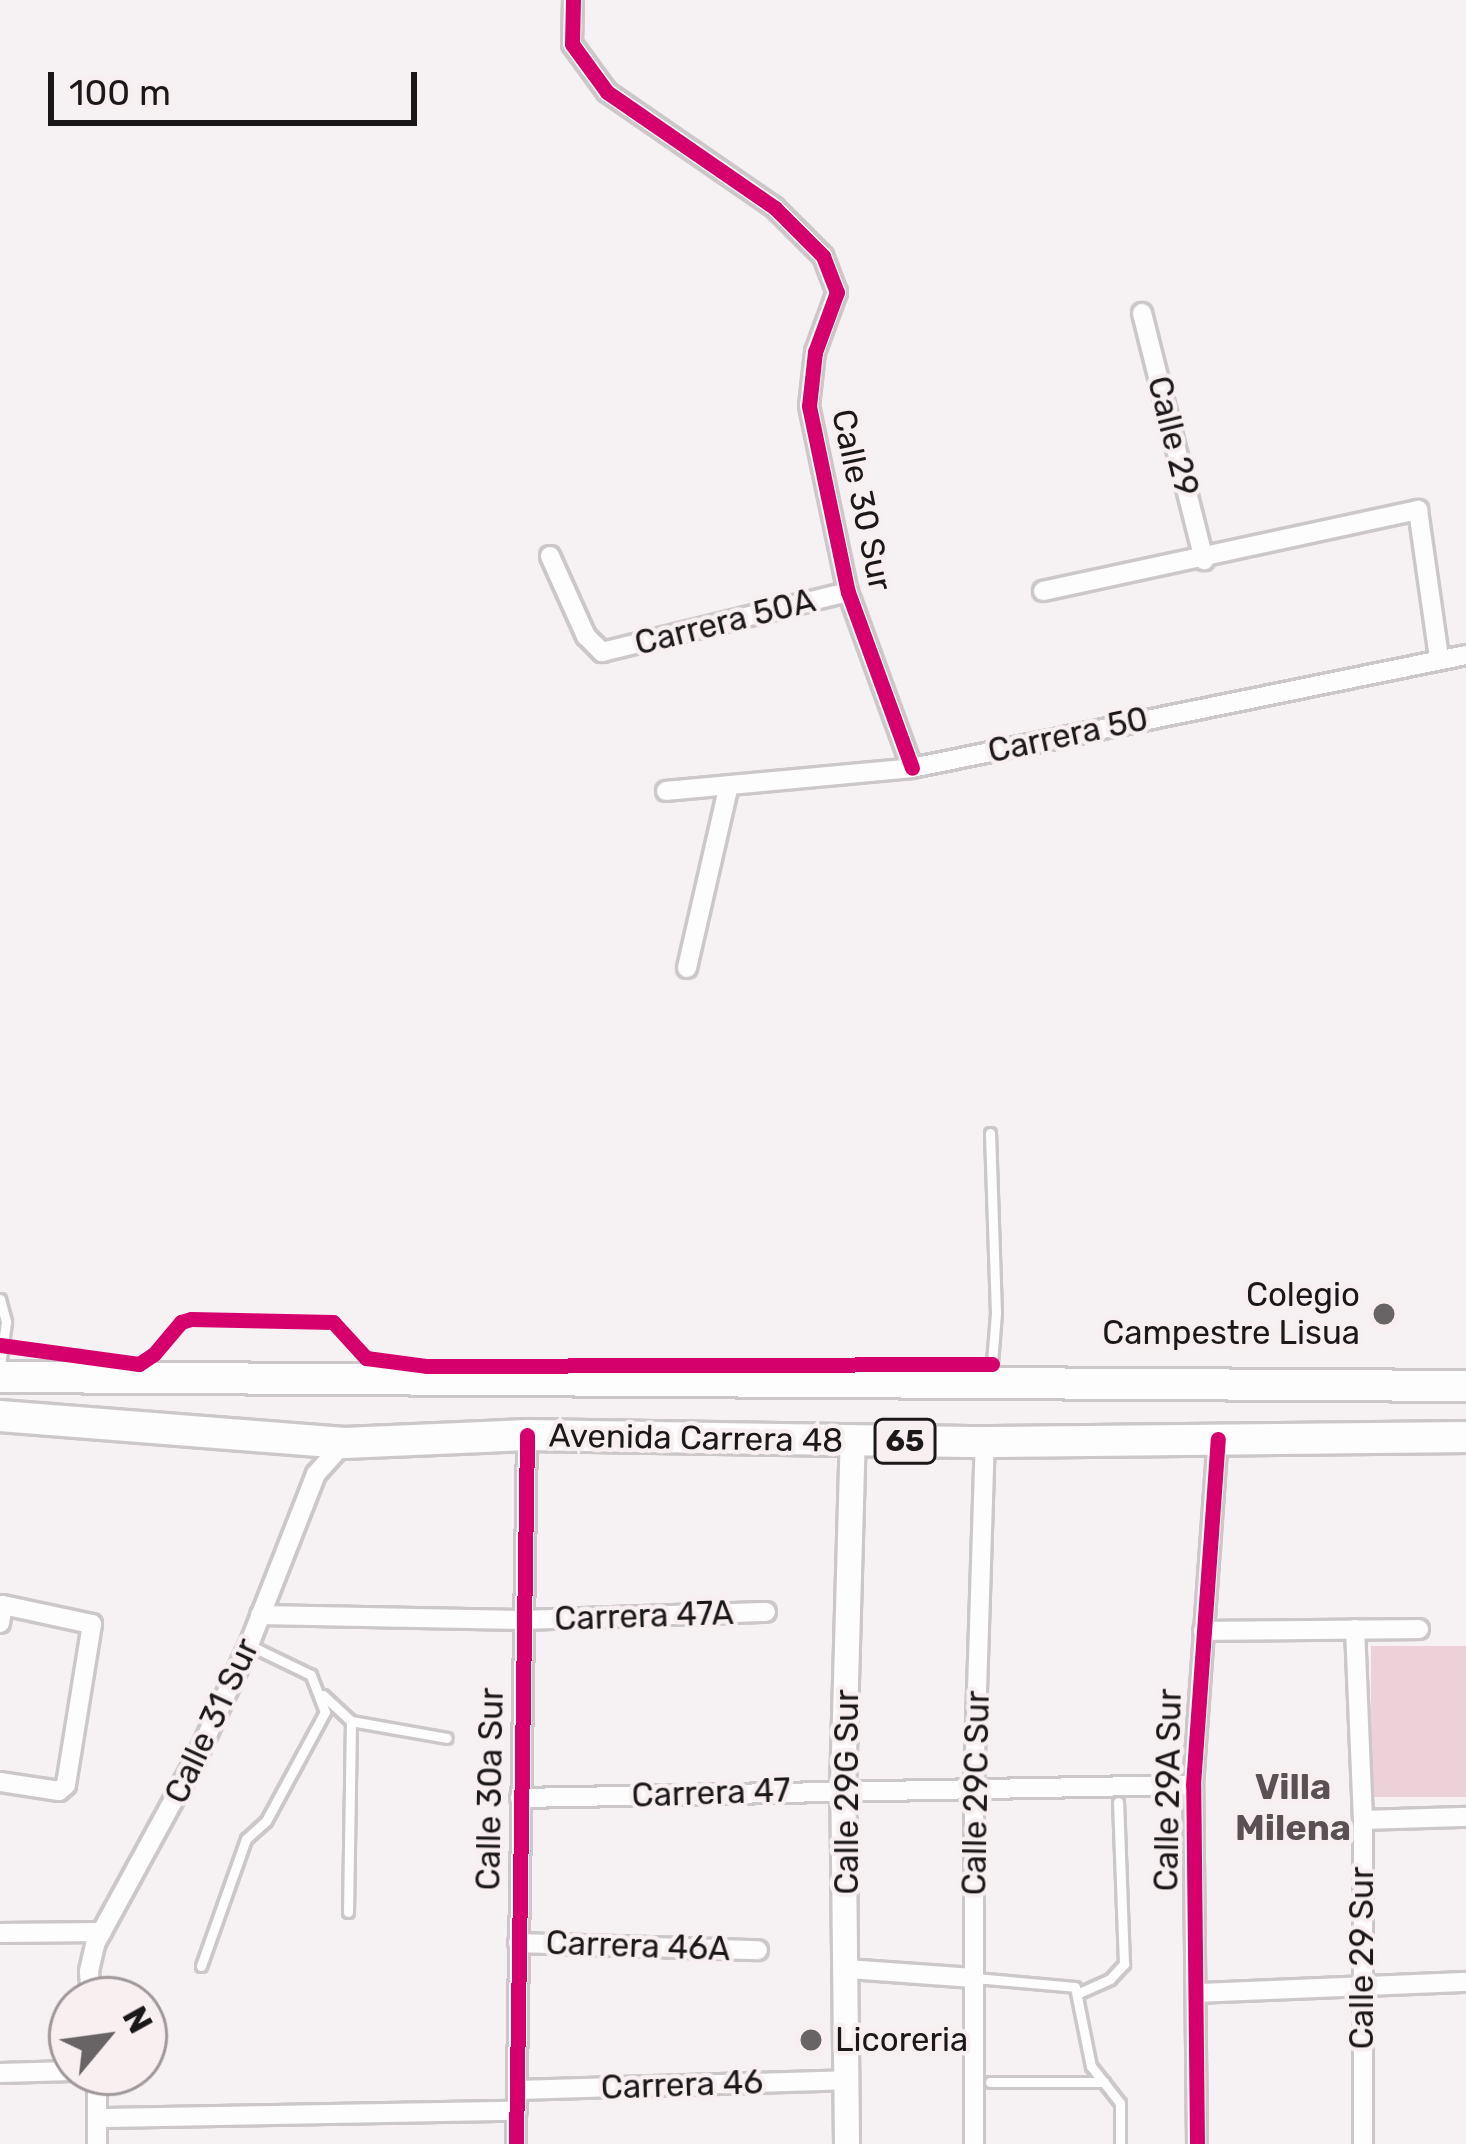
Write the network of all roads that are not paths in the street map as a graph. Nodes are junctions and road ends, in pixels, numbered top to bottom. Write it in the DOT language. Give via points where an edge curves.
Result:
graph roads {
  1 [pos="573,0"];
  2 [pos="1142,313"];
  3 [pos="550,556"];
  4 [pos="1204,560"];
  5 [pos="1043,591"];
  6 [pos="848,592"];
  7 [pos="1466,655"];
  8 [pos="1439,658"];
  9 [pos="912,768"];
  10 [pos="728,789"];
  11 [pos="666,791"];
  12 [pos="686,968"];
  13 [pos="990,1133"];
  14 [pos="0,1299"];
  15 [pos="0,1365"];
  16 [pos="0,1377"];
  17 [pos="1466,1386"];
  18 [pos="990,1387"];
  19 [pos="0,1416"];
  20 [pos="527,1436"];
  21 [pos="1466,1437"];
  22 [pos="1218,1438"];
  23 [pos="853,1441"];
  24 [pos="985,1442"];
  25 [pos="344,1444"];
  26 [pos="766,1612"];
  27 [pos="2,1614"];
  28 [pos="260,1615"];
  29 [pos="522,1620"];
  30 [pos="1354,1629"];
  31 [pos="1419,1629"];
  32 [pos="1203,1631"];
  33 [pos="249,1645"];
  34 [pos="323,1694"];
  35 [pos="351,1721"];
  36 [pos="447,1738"];
  37 [pos="0,1783"];
  38 [pos="1193,1785"];
  39 [pos="974,1786"];
  40 [pos="843,1789"];
  41 [pos="520,1798"];
  42 [pos="1118,1802"];
  43 [pos="1466,1817"];
  44 [pos="1363,1820"];
  45 [pos="348,1912"];
  46 [pos="102,1932"];
  47 [pos="0,1933"];
  48 [pos="518,1943"];
  49 [pos="758,1950"];
  50 [pos="201,1966"];
  51 [pos="848,1969"];
  52 [pos="91,1976"];
  53 [pos="975,1978"];
  54 [pos="1466,1982"];
  55 [pos="1360,1988"];
  56 [pos="1198,1993"];
  57 [pos="1079,1994"];
  58 [pos="48,2072"];
  59 [pos="0,2073"];
  60 [pos="846,2080"];
  61 [pos="990,2082"];
  62 [pos="1104,2082"];
  63 [pos="99,2096"];
  64 [pos="517,2101"];
  65 [pos="100,2118"];
  66 [pos="97,2144"];
  67 [pos="516,2144"];
  68 [pos="847,2144"];
  69 [pos="974,2144"];
  70 [pos="1120,2144"];
  71 [pos="1197,2144"];
  72 [pos="1363,2144"];
  1 -- 6 [label="street, Calle 30 Sur" via="572,44 608,92 775,208 823,256 837,292 815,352 809,406"];
  2 -- 4 [label="street, Calle 29"];
  3 -- 6 [label="street, Carrera 50A" via="586,636 602,652"];
  4 -- 5 [label="street"];
  4 -- 8 [label="street" via="1418,510"];
  6 -- 9 [label="street, Calle 30 Sur"];
  7 -- 8 [label="street, Carrera 50"];
  8 -- 9 [label="street, Carrera 50"];
  9 -- 10 [label="street, Carrera 50"];
  10 -- 11 [label="street, Carrera 50"];
  10 -- 12 [label="street"];
  13 -- 18 [label="lane"];
  14 -- 15 [label="lane"];
  16 -- 18 [label="main road, Avenida Carrera 48 / 65"];
  17 -- 18 [label="main road, Avenida Carrera 48 / 65"];
  19 -- 25 [label="main road, Avenida Carrera 48 / 65"];
  20 -- 23 [label="main road, Avenida Carrera 48 / 65"];
  20 -- 25 [label="main road, Avenida Carrera 48 / 65"];
  20 -- 29 [label="street, Calle 30a Sur"];
  21 -- 22 [label="main road, Avenida Carrera 48 / 65"];
  22 -- 24 [label="main road, Avenida Carrera 48 / 65"];
  22 -- 32 [label="street, Calle 29A Sur"];
  23 -- 24 [label="main road, Avenida Carrera 48 / 65"];
  23 -- 40 [label="street, Calle 29G Sur"];
  24 -- 39 [label="street, Calle 29C Sur"];
  25 -- 28 [label="street, Calle 31 Sur" via="316,1474"];
  26 -- 29 [label="street, Carrera 47A"];
  27 -- 37 [label="street" via="92,1624 67,1785 59,1791"];
  28 -- 29 [label="street, Carrera 47A"];
  28 -- 33 [label="street, Calle 31 Sur"];
  29 -- 41 [label="street, Calle 30a Sur"];
  30 -- 31 [label="street"];
  30 -- 32 [label="street"];
  30 -- 44 [label="street, Calle 29 Sur"];
  32 -- 38 [label="street, Calle 29A Sur"];
  33 -- 34 [label="lane" via="310,1675"];
  33 -- 46 [label="street, Calle 31 Sur" via="162,1829"];
  34 -- 35 [label="lane"];
  34 -- 50 [label="lane" via="326,1712 266,1821 246,1839"];
  35 -- 36 [label="lane"];
  35 -- 45 [label="lane"];
  38 -- 39 [label="street, Carrera 47"];
  38 -- 56 [label="street, Calle 29A Sur"];
  39 -- 40 [label="street, Carrera 47"];
  39 -- 53 [label="street, Calle 29C Sur"];
  40 -- 41 [label="street, Carrera 47"];
  40 -- 51 [label="street, Calle 29G Sur"];
  41 -- 48 [label="street, Calle 30a Sur"];
  42 -- 57 [label="lane" via="1124,1964"];
  43 -- 44 [label="street"];
  44 -- 55 [label="street, Calle 29 Sur"];
  46 -- 47 [label="street"];
  46 -- 52 [label="street, Calle 31 Sur"];
  48 -- 49 [label="street, Carrera 46A"];
  48 -- 64 [label="street, Calle 30a Sur"];
  51 -- 53 [label="street"];
  51 -- 60 [label="street, Calle 29G Sur"];
  53 -- 57 [label="lane" via="1075,1987"];
  53 -- 69 [label="street, Calle 29C Sur"];
  54 -- 55 [label="street"];
  55 -- 56 [label="street"];
  55 -- 72 [label="street, Calle 29 Sur"];
  56 -- 71 [label="street, Calle 29A Sur"];
  57 -- 62 [label="lane" via="1087,2056"];
  58 -- 59 [label="street"];
  60 -- 64 [label="street, Carrera 46"];
  60 -- 68 [label="street, Calle 29G Sur"];
  61 -- 62 [label="lane"];
  62 -- 70 [label="lane" via="1120,2103"];
  63 -- 65 [label="street"];
  64 -- 65 [label="street, Carrera 46"];
  64 -- 67 [label="street, Calle 30a Sur"];
  65 -- 66 [label="street"];
}
